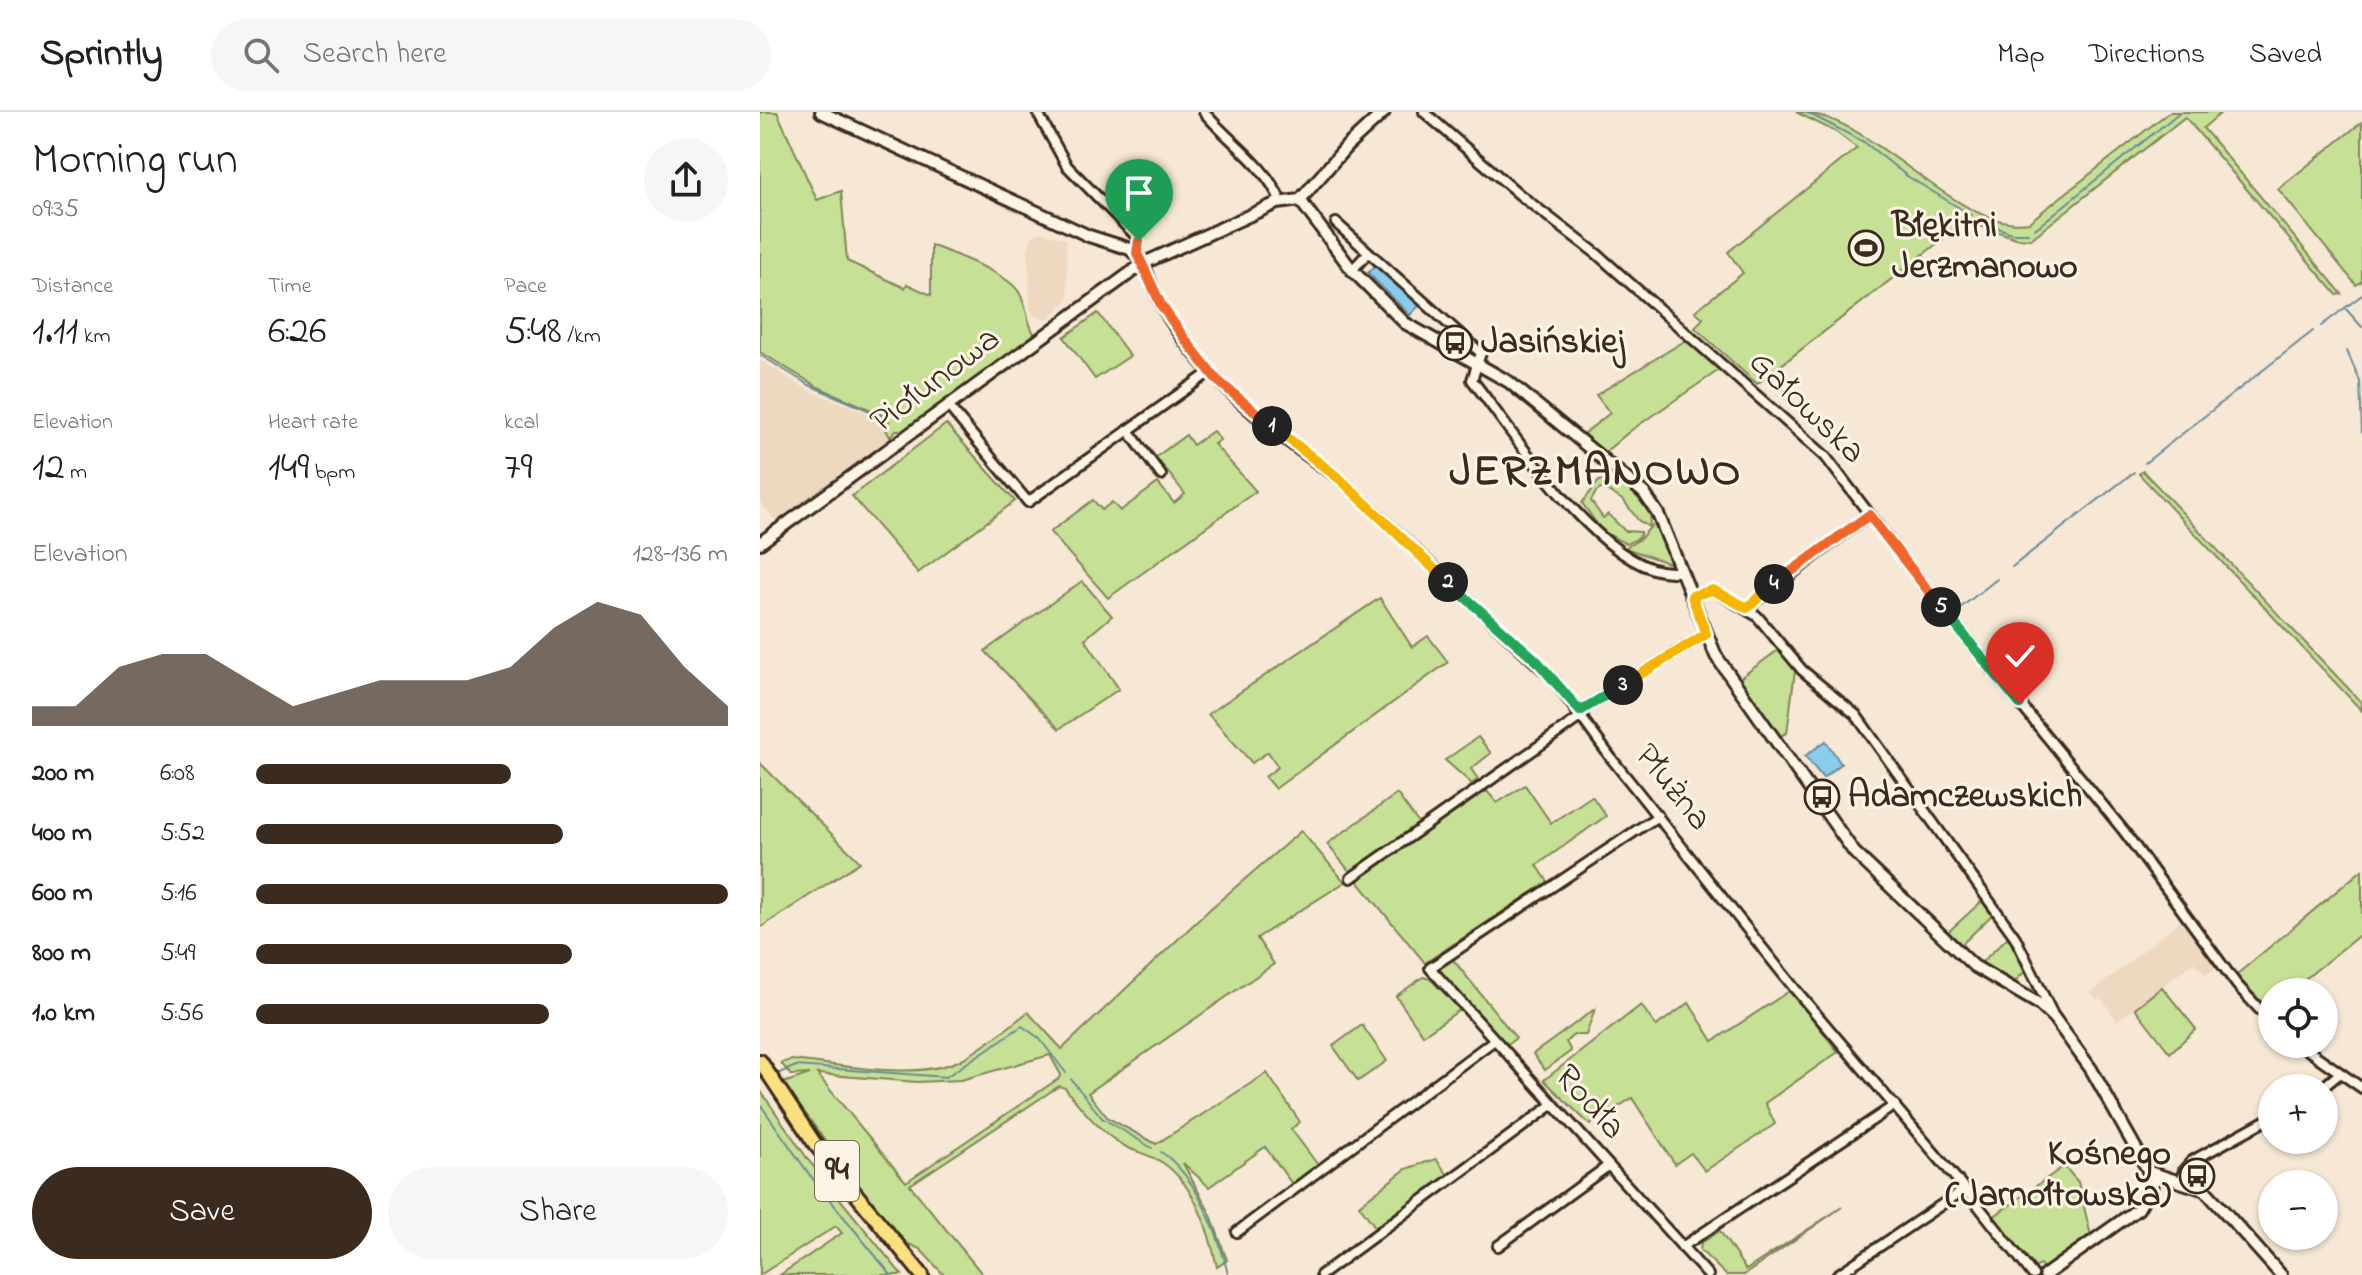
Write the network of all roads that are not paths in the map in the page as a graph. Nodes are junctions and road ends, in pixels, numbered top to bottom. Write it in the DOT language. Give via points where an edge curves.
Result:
graph roads {
  1 [pos="821,112"];
  2 [pos="1037,112"];
  3 [pos="1204,112"];
  4 [pos="1384,112"];
  5 [pos="1424,112"];
  6 [pos="1300,200"];
  7 [pos="1281,202"];
  8 [pos="1336,223"];
  9 [pos="1137,253"];
  10 [pos="1368,253"];
  11 [pos="1144,263"];
  12 [pos="1352,270"];
  13 [pos="1477,362"];
  14 [pos="1210,372"];
  15 [pos="949,407"];
  16 [pos="1128,430"];
  17 [pos="1161,475"];
  18 [pos="1869,515"];
  19 [pos="760,543"];
  20 [pos="1682,571"];
  21 [pos="1692,596"];
  22 [pos="1747,608"];
  23 [pos="1706,634"];
  24 [pos="1581,713"];
  25 [pos="1658,816"];
  26 [pos="1351,878"];
  27 [pos="2032,975"];
  28 [pos="2020,994"];
  29 [pos="2258,1008"];
  30 [pos="2054,1018"];
  31 [pos="1493,1041"];
  32 [pos="2318,1058"];
  33 [pos="760,1061"];
  34 [pos="2339,1074"];
  35 [pos="2362,1088"];
  36 [pos="1552,1105"];
  37 [pos="1895,1105"];
  38 [pos="2258,1125"];
  39 [pos="1608,1166"];
  40 [pos="2157,1176"];
  41 [pos="2181,1181"];
  42 [pos="1965,1189"];
  43 [pos="1237,1232"];
  44 [pos="1498,1246"];
  45 [pos="1682,1247"];
  46 [pos="922,1275"];
  47 [pos="1321,1275"];
  48 [pos="1708,1275"];
  49 [pos="1837,1275"];
  50 [pos="2033,1275"];
  51 [pos="2045,1275"];
  52 [pos="2281,1275"];
  1 -- 9 [label="street" via="1089,236"];
  2 -- 9 [label="street" via="1067,166 1138,238"];
  3 -- 7 [label="street" via="1260,169"];
  4 -- 6 [label="street"];
  5 -- 18 [label="street, Gałowska" via="1578,238 1812,444"];
  6 -- 7 [label="street, Piołunowa"];
  6 -- 12 [label="street"];
  7 -- 11 [label="street, Piołunowa"];
  8 -- 10 [label="street"];
  9 -- 11 [label="street"];
  10 -- 12 [label="street"];
  10 -- 13 [label="street" via="1481,353"];
  11 -- 14 [label="street, Płużna" via="1161,305"];
  11 -- 15 [label="street, Piołunowa"];
  12 -- 13 [label="street" via="1405,323"];
  13 -- 20 [label="street" via="1636,484 1658,514"];
  13 -- 20 [label="street" via="1472,380 1494,415 1595,532 1639,562"];
  14 -- 16 [label="street"];
  14 -- 24 [label="street, Płużna" via="1341,480 1537,661"];
  15 -- 16 [label="street" via="1028,502"];
  15 -- 19 [label="street, Piołunowa"];
  16 -- 17 [label="street"];
  18 -- 22 [label="street"];
  18 -- 29 [label="street, Gałowska" via="2123,830"];
  20 -- 21 [label="street"];
  21 -- 22 [label="street" via="1713,590"];
  21 -- 23 [label="street"];
  22 -- 27 [label="street" via="1802,670 1856,715 2015,937"];
  23 -- 24 [label="street"];
  23 -- 28 [label="street" via="1736,688 1858,857 1974,966"];
  24 -- 25 [label="street, Płużna"];
  24 -- 26 [label="street"];
  25 -- 31 [label="street, Rodła" via="1430,968"];
  25 -- 37 [label="street, Płużna"];
  27 -- 28 [label="street"];
  27 -- 30 [label="street"];
  28 -- 30 [label="street"];
  30 -- 40 [label="street" via="2091,1069 2142,1165"];
  31 -- 36 [label="street, Rodła"];
  31 -- 43 [label="street"];
  32 -- 34 [label="street"];
  33 -- 46 [label="main road, 94" via="815,1144"];
  34 -- 35 [label="street"];
  36 -- 39 [label="street, Rodła"];
  36 -- 47 [label="street"];
  37 -- 42 [label="street, Płużna"];
  37 -- 45 [label="street"];
  38 -- 41 [label="street" via="2192,1161"];
  39 -- 44 [label="street"];
  39 -- 45 [label="street, Rodła"];
  40 -- 41 [label="street"];
  40 -- 51 [label="street" via="2138,1209"];
  41 -- 52 [label="street" via="2210,1195"];
  42 -- 49 [label="street"];
  42 -- 50 [label="street, Płużna"];
  45 -- 48 [label="street, Rodła"];
}
